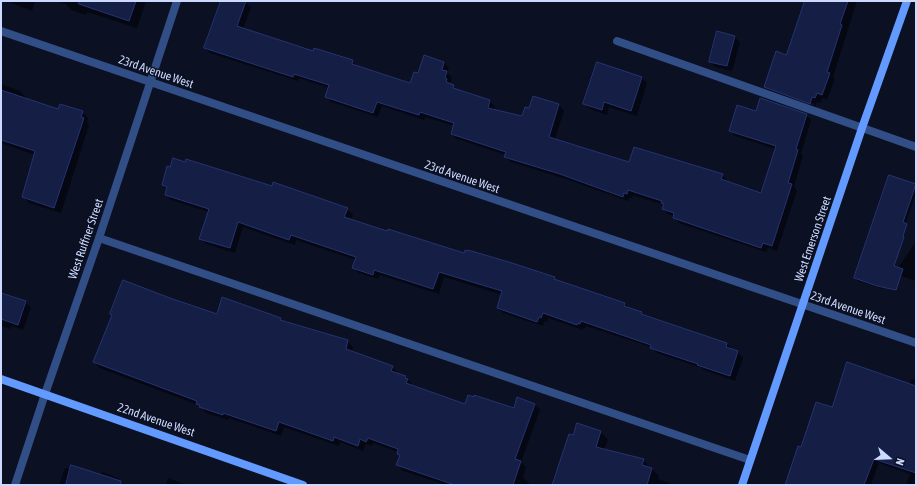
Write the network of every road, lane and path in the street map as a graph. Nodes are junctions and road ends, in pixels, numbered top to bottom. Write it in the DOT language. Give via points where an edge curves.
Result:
graph roads {
  1 [pos="177,1"];
  2 [pos="907,1"];
  3 [pos="1,31"];
  4 [pos="617,41"];
  5 [pos="150,83"];
  6 [pos="862,128"];
  7 [pos="916,147"];
  8 [pos="99,238"];
  9 [pos="803,305"];
  10 [pos="916,343"];
  11 [pos="1,379"];
  12 [pos="45,394"];
  13 [pos="750,460"];
  14 [pos="15,485"];
  15 [pos="303,485"];
  16 [pos="742,485"];
  1 -- 5 [label="street, West Ruffner Street"];
  2 -- 6 [label="street, West Emerson Street"];
  3 -- 5 [label="street, 23rd Avenue West"];
  4 -- 6 [label="street"];
  5 -- 8 [label="street, West Ruffner Street"];
  5 -- 9 [label="street, 23rd Avenue West"];
  6 -- 7 [label="street"];
  6 -- 9 [label="street, West Emerson Street"];
  8 -- 12 [label="street, West Ruffner Street"];
  8 -- 13 [label="street"];
  9 -- 10 [label="street, 23rd Avenue West"];
  9 -- 13 [label="street, West Emerson Street"];
  11 -- 12 [label="street, 22nd Avenue West"];
  12 -- 14 [label="street, West Ruffner Street"];
  12 -- 15 [label="street, 22nd Avenue West"];
  13 -- 16 [label="street, West Emerson Street"];
}
